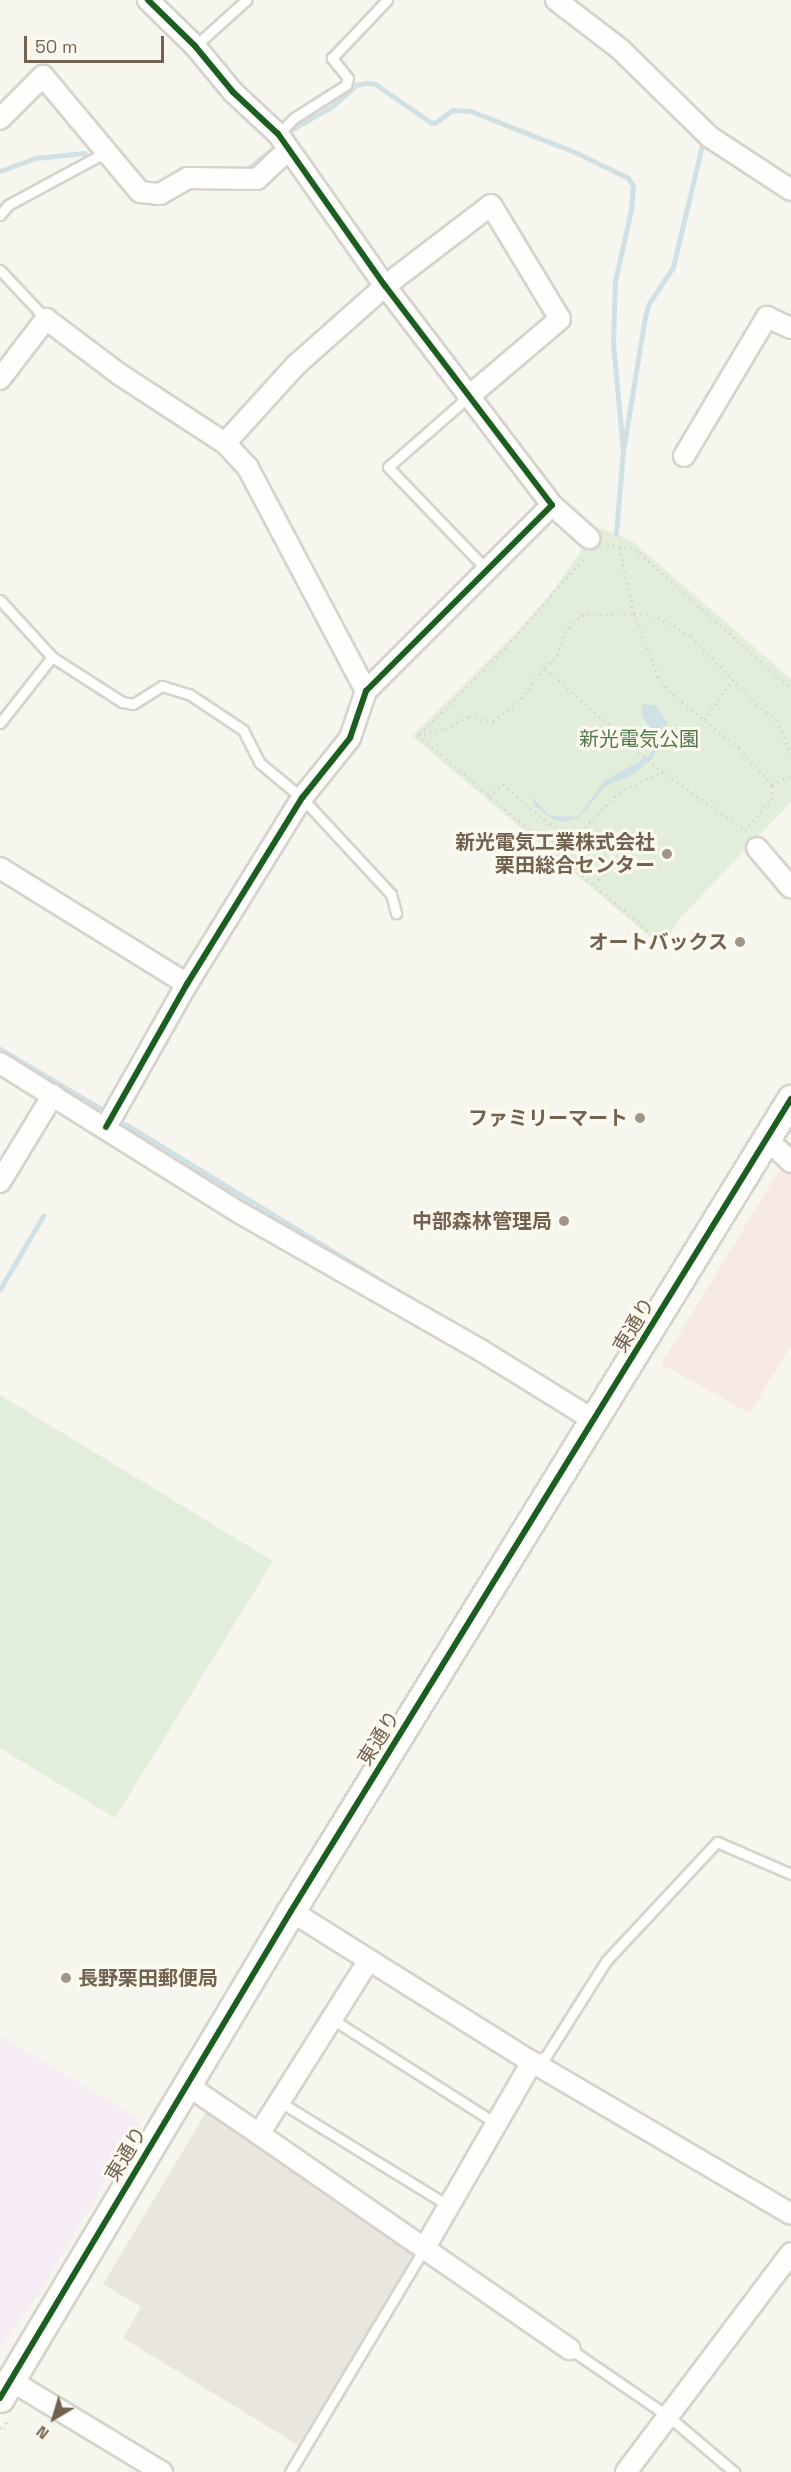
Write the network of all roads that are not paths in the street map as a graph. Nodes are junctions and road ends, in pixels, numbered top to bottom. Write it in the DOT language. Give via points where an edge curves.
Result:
graph roads {
  1 [pos="148,0"];
  2 [pos="246,0"];
  3 [pos="387,0"];
  4 [pos="556,0"];
  5 [pos="195,46"];
  6 [pos="0,119"];
  7 [pos="283,142"];
  8 [pos="106,152"];
  9 [pos="791,190"];
  10 [pos="0,215"];
  11 [pos="0,270"];
  12 [pos="386,286"];
  13 [pos="46,319"];
  14 [pos="791,328"];
  15 [pos="0,379"];
  16 [pos="468,397"];
  17 [pos="225,442"];
  18 [pos="684,456"];
  19 [pos="552,505"];
  20 [pos="592,543"];
  21 [pos="486,569"];
  22 [pos="0,601"];
  23 [pos="52,657"];
  24 [pos="366,691"];
  25 [pos="0,723"];
  26 [pos="302,798"];
  27 [pos="757,848"];
  28 [pos="0,868"];
  29 [pos="791,888"];
  30 [pos="396,913"];
  31 [pos="187,984"];
  32 [pos="0,1062"];
  33 [pos="53,1095"];
  34 [pos="791,1099"];
  35 [pos="106,1127"];
  36 [pos="767,1139"];
  37 [pos="791,1162"];
  38 [pos="2,1174"];
  39 [pos="595,1421"];
  40 [pos="791,1874"];
  41 [pos="291,1911"];
  42 [pos="369,1960"];
  43 [pos="332,2019"];
  44 [pos="532,2062"];
  45 [pos="187,2085"];
  46 [pos="280,2102"];
  47 [pos="497,2124"];
  48 [pos="260,2134"];
  49 [pos="449,2206"];
  50 [pos="791,2214"];
  51 [pos="424,2249"];
  52 [pos="791,2253"];
  53 [pos="570,2349"];
  54 [pos="5,2389"];
  55 [pos="668,2416"];
  56 [pos="162,2472"];
  57 [pos="290,2472"];
  58 [pos="626,2472"];
  59 [pos="734,2472"];
  1 -- 5 [label="street"];
  2 -- 5 [label="lane"];
  3 -- 7 [label="lane" via="332,58 348,78 346,85 294,118"];
  4 -- 9 [label="street" via="620,49 710,137"];
  5 -- 7 [label="street" via="233,92"];
  6 -- 8 [label="street" via="43,76"];
  7 -- 8 [label="street" via="257,179 188,178 160,194 140,192"];
  7 -- 12 [label="street"];
  8 -- 10 [label="lane" via="8,205"];
  11 -- 13 [label="lane"];
  12 -- 16 [label="street"];
  12 -- 16 [label="street" via="491,205 560,319"];
  12 -- 17 [label="street" via="296,365"];
  13 -- 15 [label="street"];
  13 -- 17 [label="street" via="119,374"];
  14 -- 18 [label="street" via="767,317"];
  16 -- 19 [label="street"];
  16 -- 21 [label="lane" via="388,467"];
  17 -- 24 [label="street" via="249,468"];
  19 -- 20 [label="street"];
  19 -- 21 [label="street"];
  21 -- 24 [label="street"];
  22 -- 23 [label="lane"];
  23 -- 25 [label="lane"];
  23 -- 26 [label="lane" via="122,702 133,704 162,686 189,694 243,730 260,762"];
  24 -- 26 [label="street" via="350,738"];
  26 -- 30 [label="lane" via="391,894"];
  26 -- 31 [label="street"];
  27 -- 29 [label="street"];
  28 -- 31 [label="street"];
  31 -- 35 [label="street"];
  32 -- 33 [label="street"];
  33 -- 35 [label="street"];
  33 -- 38 [label="street"];
  34 -- 36 [label="street, 東通り"];
  35 -- 39 [label="street" via="242,1214 482,1350"];
  36 -- 37 [label="street"];
  36 -- 39 [label="street, 東通り"];
  39 -- 41 [label="street, 東通り"];
  40 -- 44 [label="lane" via="717,1842 606,1961 546,2056"];
  41 -- 42 [label="street"];
  41 -- 45 [label="street, 東通り"];
  42 -- 43 [label="street"];
  42 -- 44 [label="street"];
  43 -- 46 [label="street"];
  43 -- 47 [label="lane"];
  44 -- 47 [label="street"];
  44 -- 50 [label="street"];
  45 -- 48 [label="street"];
  45 -- 54 [label="street, 東通り"];
  46 -- 48 [label="street"];
  46 -- 49 [label="lane"];
  47 -- 49 [label="street"];
  48 -- 51 [label="street"];
  49 -- 51 [label="street"];
  51 -- 53 [label="street"];
  51 -- 57 [label="lane"];
  52 -- 55 [label="street"];
  53 -- 55 [label="lane"];
  54 -- 56 [label="street"];
  55 -- 58 [label="street"];
  55 -- 59 [label="lane"];
}
